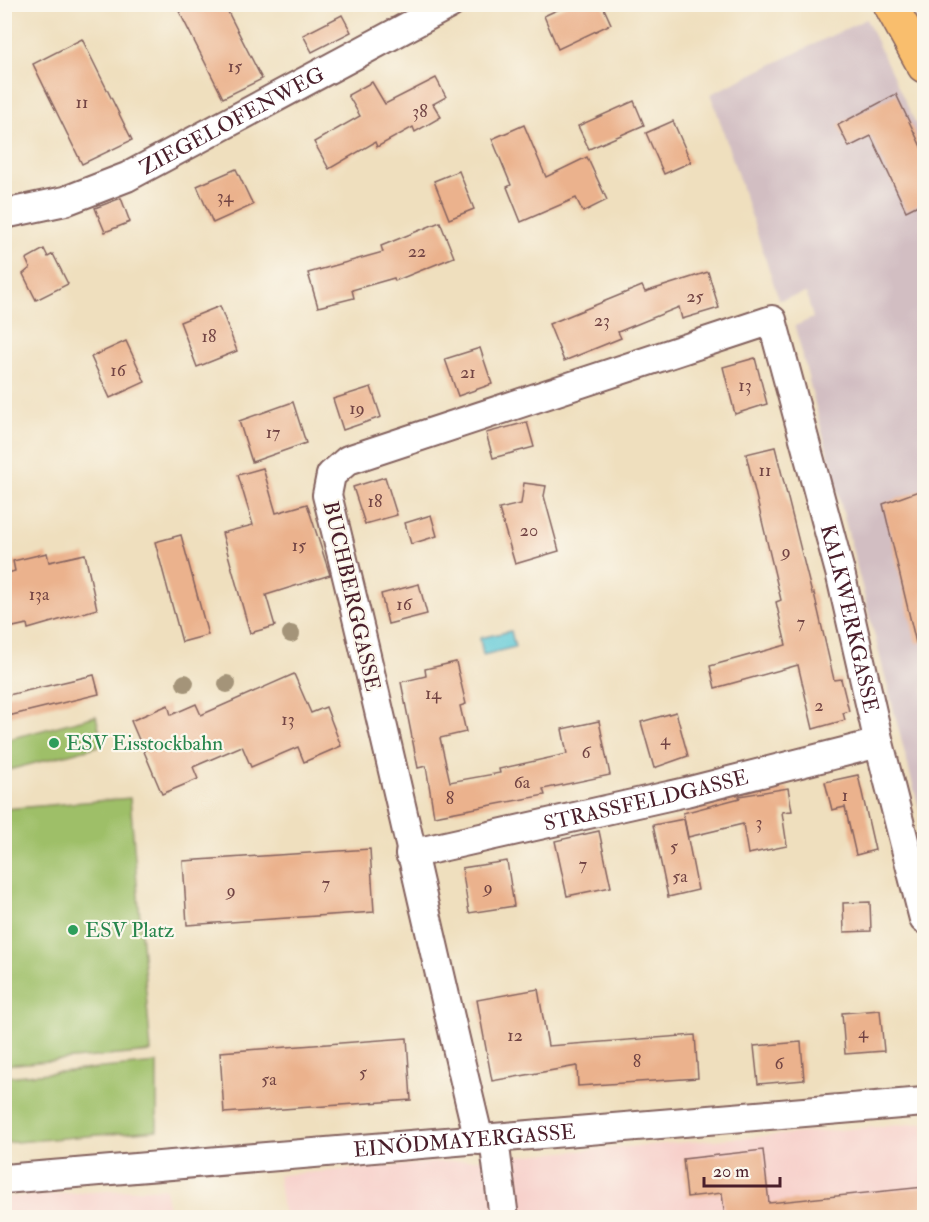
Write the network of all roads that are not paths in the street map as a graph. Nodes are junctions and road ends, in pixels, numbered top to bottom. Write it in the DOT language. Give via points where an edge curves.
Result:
graph roads {
  1 [pos="450,4"];
  2 [pos="890,4"];
  3 [pos="924,66"];
  4 [pos="4,214"];
  5 [pos="772,320"];
  6 [pos="879,743"];
  7 [pos="410,854"];
  8 [pos="924,919"];
  9 [pos="924,1102"];
  10 [pos="487,1139"];
  11 [pos="4,1179"];
  12 [pos="504,1218"];
  1 -- 4 [label="street, ZIEGELOFENWEG" via="127,177 65,201"];
  2 -- 3 [label="main road"];
  5 -- 6 [label="street, KALKWERKGASSE" via="840,573"];
  5 -- 7 [label="street, BUCHBERGGASSE" via="366,452 348,460 331,475 327,495"];
  6 -- 7 [label="street, STRASSFELDGASSE" via="686,792"];
  6 -- 8 [label="street, KALKWERKGASSE"];
  7 -- 10 [label="street, BUCHBERGGASSE"];
  9 -- 10 [label="street, EINÖDMAYERGASSE"];
  10 -- 11 [label="street, EINÖDMAYERGASSE"];
  10 -- 12 [label="street, BUCHBERGGASSE"];
}
